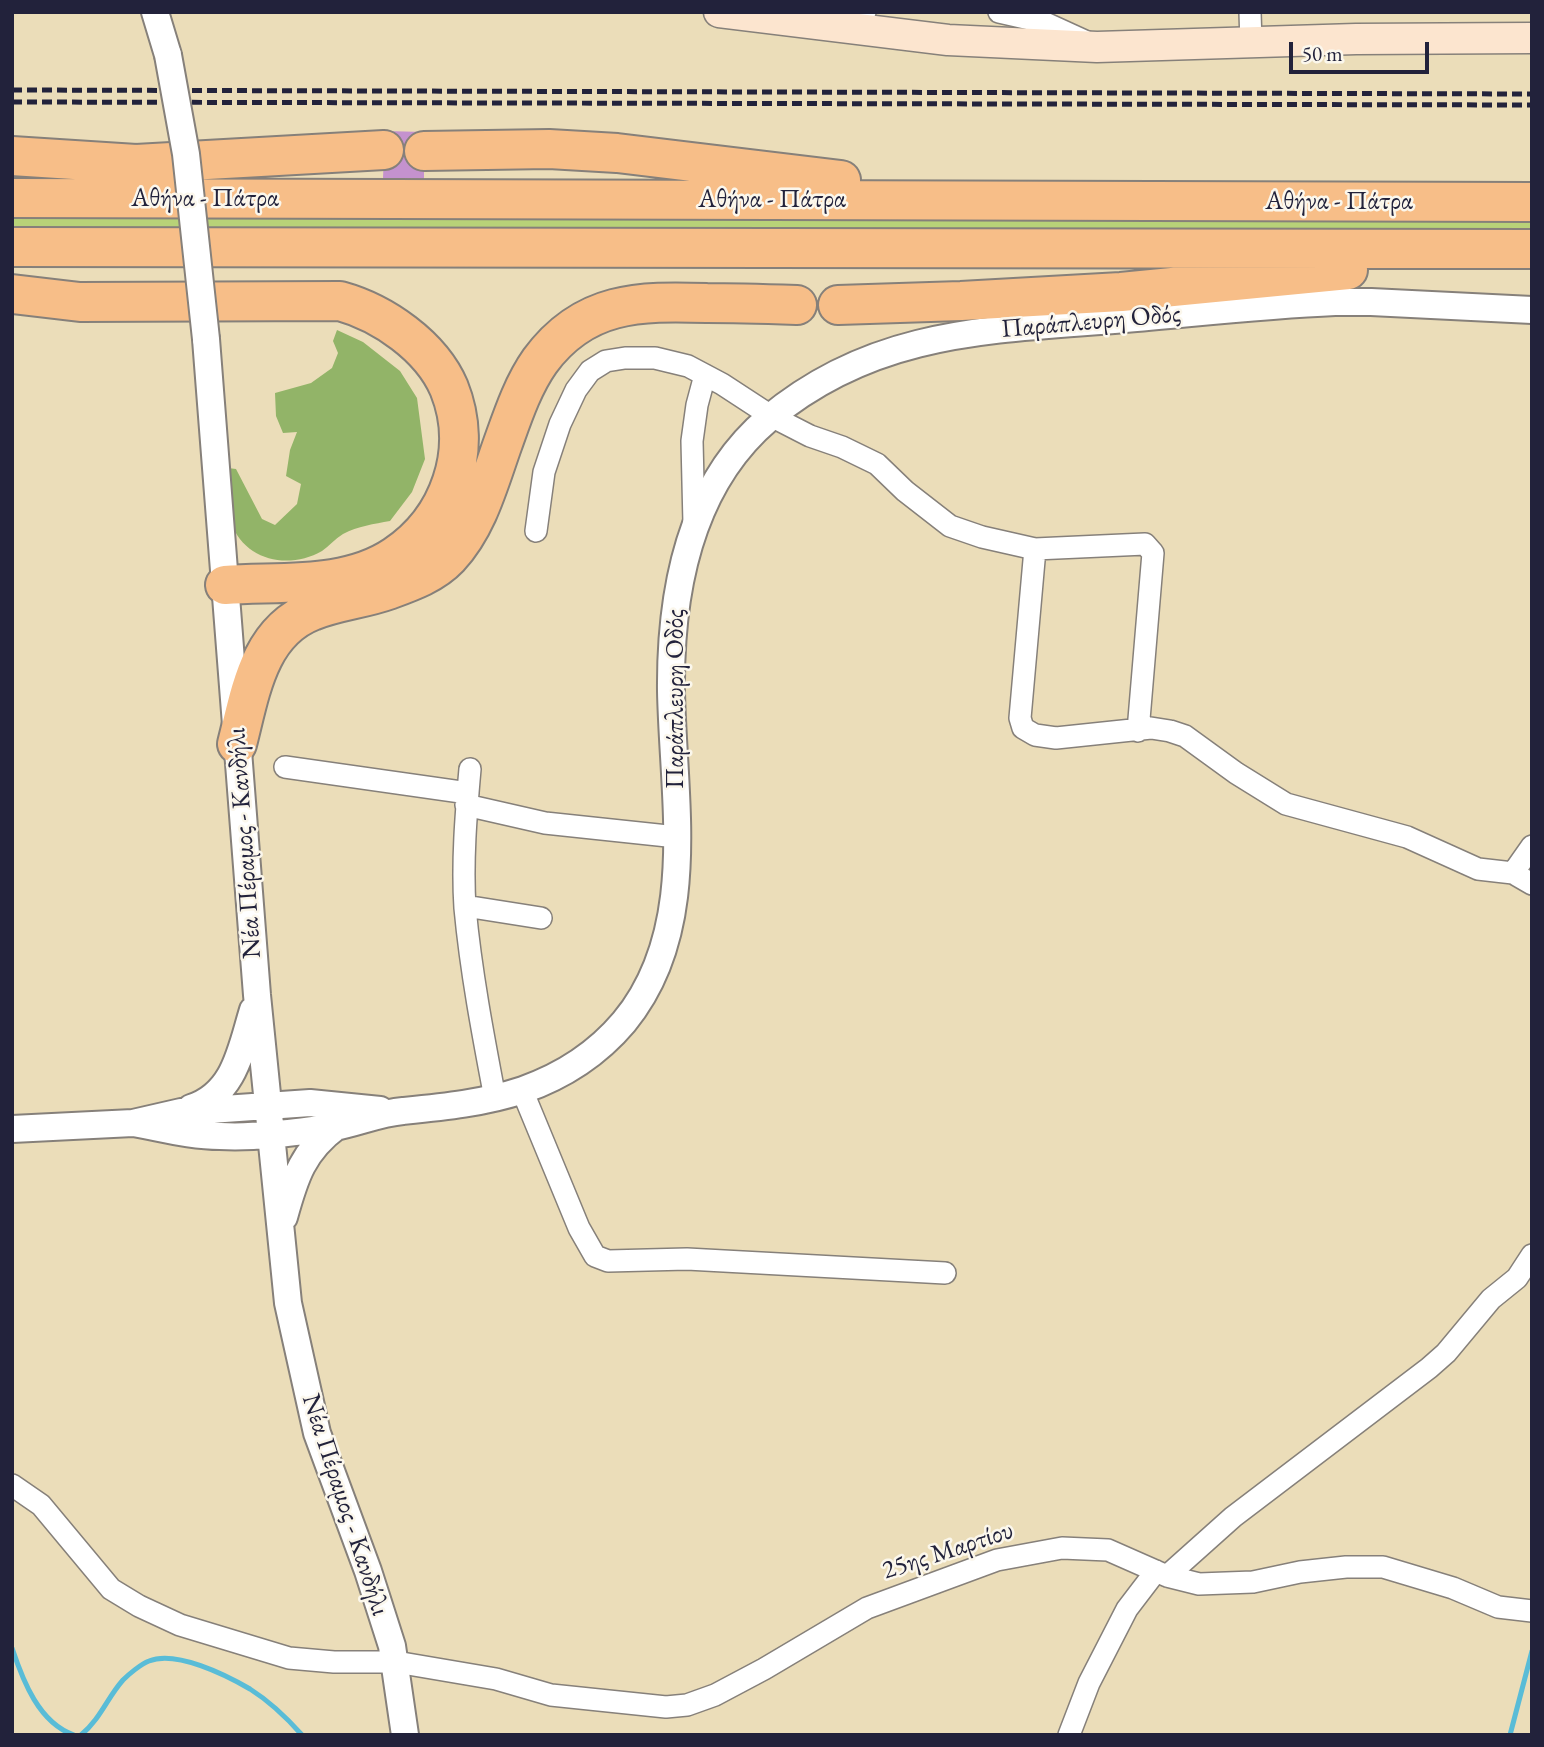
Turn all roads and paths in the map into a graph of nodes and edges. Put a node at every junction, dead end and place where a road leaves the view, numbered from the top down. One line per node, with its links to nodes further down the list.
1 (155, 12): 27 (street, Νέα Πέραμος - Κανδήλι, bridge)
2 (719, 12): 6 (main road)
3 (865, 12): 6 (street)
4 (999, 12): 9 (street)
5 (1250, 12): 8 (street)
6 (800, 23): 9 (main road)
7 (1532, 38): 8 (main road)
8 (1251, 43): 9 (main road)
9 (1097, 47)
10 (384, 150): 12 (highway)
11 (424, 151): 14 (highway)
12 (12, 156)
13 (12, 198): 14 (highway, Αθήνα - Πάτρα)
14 (932, 201): 15 (highway, Αθήνα - Πάτρα)
15 (1532, 202)
16 (12, 247): 17 (highway, Αθήνα - Πάτρα)
17 (1532, 251): 19 (highway)
18 (12, 294): 27 (highway)
19 (838, 304)
20 (797, 305): 28 (highway)
21 (1532, 310): 23 (street, Παράπλευρη Οδός)
22 (705, 375): 23 (street); 24 (street); 25 (street)
23 (771, 416): 24 (street, Παράπλευρη Οδός); 26 (street)
24 (694, 527): 34 (street, Παράπλευρη Οδός)
25 (536, 531)
26 (1035, 549): 29 (street); 29 (street)
27 (226, 598): 28 (highway); 30 (street, Νέα Πέραμος - Κανδήλι)
28 (328, 606): 30 (highway)
29 (1138, 731): 36 (street)
30 (237, 744): 40 (street, Νέα Πέραμος - Κανδήλι)
31 (285, 767): 33 (street)
32 (470, 769): 33 (street)
33 (467, 799): 34 (street); 38 (street)
34 (677, 838): 41 (street, Παράπλευρη Οδός)
35 (1532, 846): 36 (street)
36 (1513, 873): 37 (street)
37 (1532, 884)
38 (465, 906): 39 (street); 42 (street)
39 (541, 918)
40 (257, 995): 43 (street, Νέα Πέραμος - Κανδήλι); 45 (street)
41 (522, 1090): 42 (street, Παράπλευρη Οδός); 52 (street)
42 (495, 1098): 44 (street, Παράπλευρη Οδός)
43 (268, 1107): 44 (street, Παράπλευρη Οδός); 45 (street, Παράπλευρη Οδός); 49 (street, Νέα Πέραμος - Κανδήλι)
44 (395, 1111): 47 (street, Παράπλευρη Οδός)
45 (181, 1112): 46 (street, Παράπλευρη Οδός)
46 (134, 1123): 48 (street, Παράπλευρη Οδός); 49 (street, Παράπλευρη Οδός)
47 (337, 1126): 49 (street, Παράπλευρη Οδός); 50 (street)
48 (12, 1129)
49 (270, 1134): 50 (street, Νέα Πέραμος - Κανδήλι)
50 (280, 1232): 56 (street, Νέα Πέραμος - Κανδήλι)
51 (1532, 1255): 54 (street)
52 (945, 1273)
53 (12, 1485): 56 (street, 25ης Μαρτίου)
54 (1162, 1574): 55 (street, 25ης Μαρτίου); 56 (street, 25ης Μαρτίου); 58 (street)
55 (1532, 1611)
56 (396, 1662): 57 (street, Νέα Πέραμος - Κανδήλι)
57 (405, 1735)
58 (1069, 1735)

